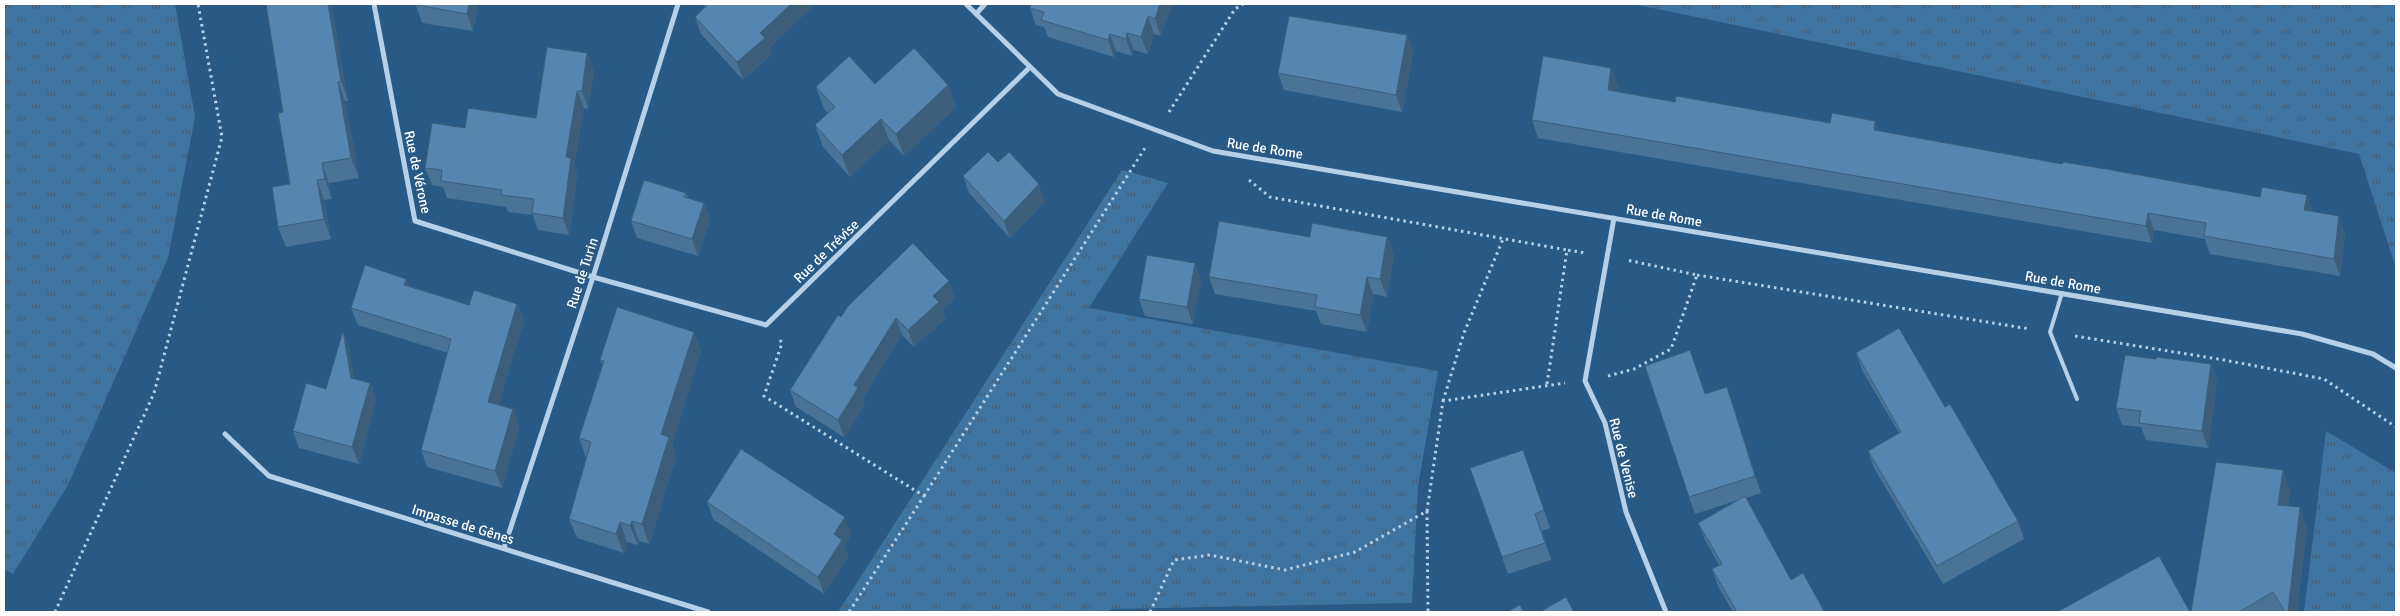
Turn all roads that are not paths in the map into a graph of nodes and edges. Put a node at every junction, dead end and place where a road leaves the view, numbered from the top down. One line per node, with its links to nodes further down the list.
1 (374, 4): 8 (street, Rue de Vérone)
2 (678, 4): 8 (street, Rue de Turin)
3 (966, 4): 5 (street, Rue de Rome)
4 (985, 4): 5 (street)
5 (976, 14): 6 (street, Rue de Rome)
6 (1030, 67): 7 (street, Rue de Rome); 8 (street, Rue de Trévise)
7 (1614, 218): 9 (street, Rue de Rome); 15 (street, Rue de Venise)
8 (592, 277): 13 (street, Rue de Turin)
9 (2062, 293): 10 (street, Rue de Rome); 11 (lane)
10 (2396, 368)
11 (2077, 399)
12 (225, 434): 13 (street, Impasse de Gênes)
13 (504, 548): 14 (street, Impasse de Gênes)
14 (708, 612)
15 (1666, 612)

